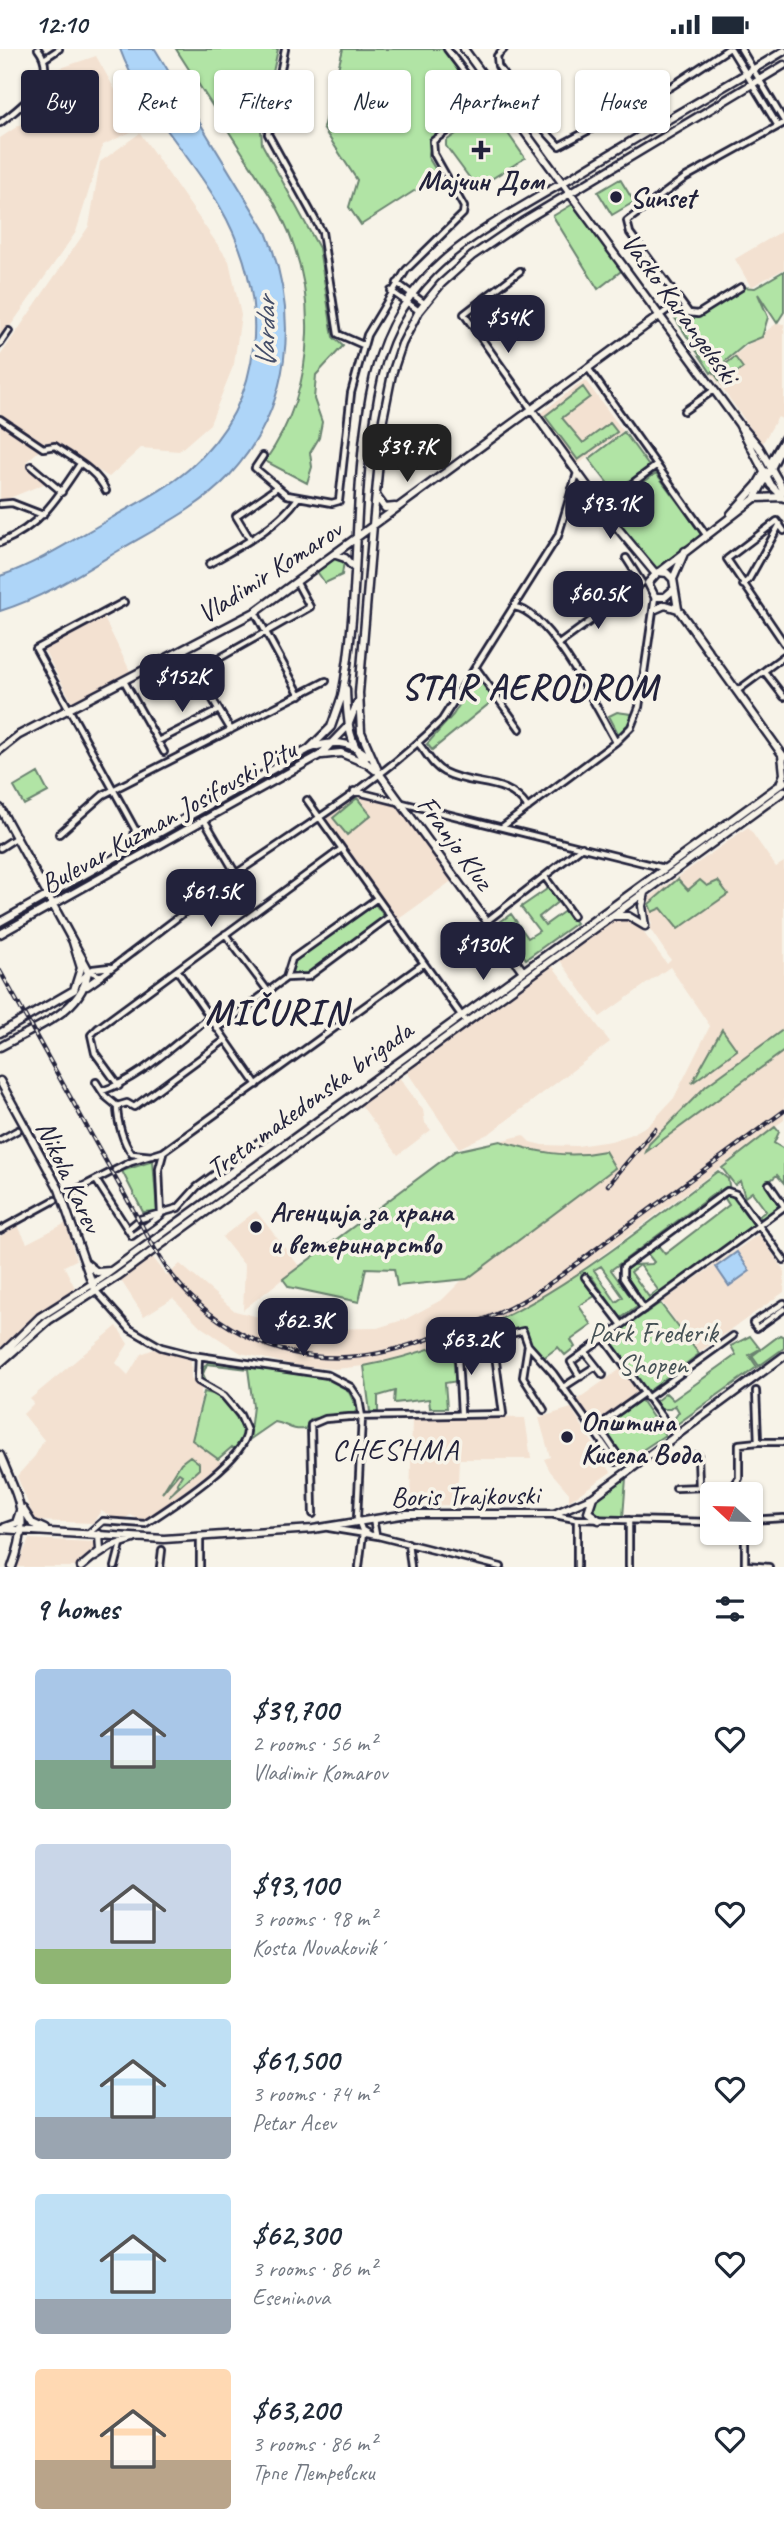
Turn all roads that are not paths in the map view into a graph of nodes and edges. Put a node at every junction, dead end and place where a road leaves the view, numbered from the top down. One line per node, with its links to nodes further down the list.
1 (38, 49): 10 (street)
2 (60, 49): 10 (street)
3 (285, 49): 37 (street)
4 (447, 49): 12 (street)
5 (464, 49): 13 (street, Vasko Karangeleski)
6 (504, 49): 14 (street)
7 (729, 49): 15 (street); 22 (street)
8 (741, 49): 15 (street)
9 (784, 51): 15 (street)
10 (44, 59): 18 (street)
11 (784, 65): 16 (street)
12 (463, 70)
13 (480, 70)
14 (501, 70)
15 (750, 71): 16 (street); 23 (street)
16 (756, 82): 17 (street); 19 (street); 24 (street)
17 (784, 122): 19 (street)
18 (0, 123)
19 (778, 126): 30 (street)
20 (443, 133): 26 (street)
21 (526, 133): 23 (street, Vasko Karangeleski)
22 (546, 133)
23 (563, 182): 24 (street, Vasko Karangeleski); 29 (street)
24 (571, 192): 32 (street); 34 (street, Vasko Karangeleski)
25 (520, 271): 40 (street)
26 (397, 283): 28 (street); 29 (street)
27 (741, 287): 30 (street)
28 (391, 291): 31 (street); 37 (street)
29 (412, 294): 31 (street); 32 (street)
30 (680, 301): 34 (street, Vladimir Komarov)
31 (406, 302): 33 (street); 73 (street)
32 (424, 303): 33 (street)
33 (419, 311): 59 (street)
34 (659, 316): 38 (street, Vladimir Komarov); 39 (street, Vasko Karangeleski)
35 (9, 331): 36 (street)
36 (0, 344)
37 (363, 345): 61 (street)
38 (588, 368): 40 (street, Vladimir Komarov); 50 (street)
39 (714, 390): 41 (street); 43 (street, Vasko Karangeleski)
40 (532, 409): 53 (street); 64 (street, Vladimir Komarov)
41 (684, 411)
42 (0, 419): 49 (street)
43 (739, 424): 46 (street, Vasko Karangeleski); 52 (street, Vasko Karangeleski)
44 (784, 438): 47 (street)
45 (784, 444): 52 (street)
46 (759, 447): 47 (street); 52 (street, Vasko Karangeleski)
47 (776, 449): 52 (street)
48 (264, 456): 54 (street)
49 (80, 464): 57 (street); 58 (street)
50 (657, 465): 65 (street); 71 (street)
51 (31, 466): 58 (street)
52 (767, 472): 60 (street, Vasko Karangeleski); 62 (street); 67 (street)
53 (577, 473): 55 (street); 56 (street)
54 (276, 488): 61 (street); 72 (street)
55 (588, 488): 56 (street); 65 (street)
56 (572, 490): 87 (street)
57 (106, 491)
58 (62, 492): 66 (street)
59 (376, 495): 64 (street); 69 (street)
60 (783, 495): 62 (street)
61 (298, 498): 72 (street)
62 (754, 499): 67 (street)
63 (0, 505): 66 (street)
64 (400, 506): 69 (street, Vladimir Komarov)
65 (602, 506): 80 (street)
66 (43, 515): 74 (street)
67 (728, 519): 71 (street)
68 (778, 523): 70 (street); 83 (street); 83 (street)
69 (373, 525): 73 (street, Vladimir Komarov); 103 (street)
70 (784, 531)
71 (707, 536): 75 (street)
72 (250, 539): 78 (street)
73 (356, 539): 76 (street, Vladimir Komarov); 79 (street)
74 (0, 543)
75 (685, 551): 80 (street); 81 (street)
76 (336, 555): 79 (street); 82 (street, Vladimir Komarov)
77 (626, 558): 92 (street)
78 (209, 563)
79 (354, 568): 99 (street)
80 (656, 574): 81 (street); 85 (street)
81 (673, 579): 84 (street)
82 (297, 583): 90 (street, Vladimir Komarov); 91 (street)
83 (743, 585): 93 (street)
84 (673, 590): 85 (street); 88 (street)
85 (660, 597): 88 (street); 89 (street)
86 (124, 602): 106 (street)
87 (514, 607): 92 (street); 96 (street)
88 (677, 607): 89 (street); 102 (street)
89 (655, 610): 113 (street)
90 (255, 612): 91 (street); 94 (street, Vladimir Komarov)
91 (267, 634): 98 (street); 104 (street)
92 (559, 643): 113 (street)
93 (784, 643)
94 (183, 650): 98 (street); 100 (street, Vladimir Komarov)
95 (784, 656): 97 (street)
96 (476, 668): 109 (street); 114 (street)
97 (764, 671): 102 (street); 105 (street)
98 (195, 672): 107 (street)
99 (346, 673): 108 (street, Franjo Kluz); 116 (street, Bulevar Kuzman Josifovski Pitu)
100 (124, 681): 106 (street, Vladimir Komarov); 111 (street)
101 (326, 681): 104 (street)
102 (737, 691): 120 (street)
103 (359, 693): 108 (street); 121 (street)
104 (300, 695): 110 (street)
105 (784, 697)
106 (69, 708): 117 (street, Vladimir Komarov); 124 (street)
107 (217, 711): 110 (street); 111 (street)
108 (348, 726): 112 (street, Bulevar Kuzman Josifovski Pitu); 115 (street, Franjo Kluz)
109 (520, 729)
110 (231, 730): 124 (street)
111 (158, 741): 118 (street)
112 (335, 742): 115 (street); 116 (street, Bulevar Kuzman Josifovski Pitu); 119 (street, Bulevar Kuzman Josifovski Pitu)
113 (616, 742): 129 (street)
114 (418, 743): 122 (street); 129 (street, Franjo Kluz)
115 (355, 746): 121 (street, Franjo Kluz)
116 (309, 749): 135 (street, Bulevar Kuzman Josifovski Pitu)
117 (0, 750)
118 (164, 752)
119 (320, 755): 121 (street); 131 (street, Bulevar Kuzman Josifovski Pitu)
120 (783, 755): 123 (street)
121 (368, 761): 122 (street, Franjo Kluz)
122 (380, 773): 125 (street); 127 (street, Franjo Kluz)
123 (783, 786): 141 (street, Treta makedonska brigada); 144 (street, Treta makedonska brigada)
124 (113, 790): 133 (street); 134 (street)
125 (354, 792): 127 (street, Franjo Kluz); 130 (street)
126 (307, 800): 130 (street)
127 (401, 803): 132 (street, Franjo Kluz); 151 (street, Franjo Kluz)
128 (0, 808): 136 (street)
129 (528, 808): 132 (street)
130 (317, 818): 140 (street); 142 (street)
131 (205, 821): 142 (street); 147 (street, Bulevar Kuzman Josifovski Pitu)
132 (501, 828): 137 (street, Franjo Kluz)
133 (135, 829): 135 (street); 139 (street)
134 (59, 834)
135 (154, 837): 139 (street, Bulevar Kuzman Josifovski Pitu)
136 (17, 838): 138 (street); 145 (street)
137 (582, 846): 141 (street, Franjo Kluz); 143 (street)
138 (0, 848)
139 (131, 849): 145 (street, Bulevar Kuzman Josifovski Pitu)
140 (340, 850): 146 (street); 154 (street)
141 (662, 867): 158 (street, Treta makedonska brigada)
142 (236, 874): 160 (street)
143 (545, 877): 148 (street); 151 (street)
144 (646, 892): 150 (street, Treta makedonska brigada); 150 (street)
145 (48, 896): 147 (street); 152 (street, Bulevar Kuzman Josifovski Pitu)
146 (376, 899): 149 (street); 161 (street)
147 (53, 905): 153 (street, Bulevar Kuzman Josifovski Pitu); 155 (street)
148 (573, 916)
149 (389, 917): 156 (street); 161 (street)
150 (608, 918): 167 (street, Treta makedonska brigada)
151 (487, 921): 158 (street, Franjo Kluz)
152 (0, 922)
153 (0, 934)
154 (225, 934): 157 (street); 164 (street)
155 (84, 962): 159 (street); 160 (street); 162 (street)
156 (423, 964): 165 (street); 174 (street)
157 (177, 970): 166 (street); 175 (street)
158 (522, 970): 165 (street, Treta makedonska brigada)
159 (88, 972): 160 (street); 162 (street); 163 (street)
160 (99, 972): 163 (street)
161 (286, 978): 164 (street)
162 (79, 981): 169 (street)
163 (85, 987): 171 (street)
164 (268, 991): 168 (street)
165 (460, 1015): 167 (street); 190 (street, Treta makedonska brigada)
166 (209, 1019): 168 (street); 175 (street)
167 (466, 1022): 199 (street, Treta makedonska brigada)
168 (217, 1030): 170 (street)
169 (0, 1033)
170 (225, 1040): 174 (street); 178 (street)
171 (0, 1047)
172 (0, 1081): 176 (street, Nikola Karev)
173 (96, 1082): 177 (street)
174 (257, 1085): 182 (street)
175 (119, 1086): 177 (street)
176 (2, 1090): 195 (street, Nikola Karev)
177 (102, 1091): 178 (street)
178 (117, 1105): 183 (street)
179 (18, 1130): 181 (street)
180 (267, 1136): 188 (street)
181 (0, 1140)
182 (163, 1152): 183 (street); 191 (street)
183 (154, 1156): 184 (street)
184 (96, 1180): 186 (street); 193 (street)
185 (769, 1184): 189 (street)
186 (70, 1193)
187 (54, 1200): 194 (street)
188 (180, 1206): 190 (street); 191 (street)
189 (784, 1207): 192 (street)
190 (188, 1214): 197 (street, Treta makedonska brigada)
191 (161, 1215): 193 (street); 193 (street)
192 (759, 1226): 196 (street); 201 (street); 201 (street)
193 (128, 1229)
194 (0, 1230)
195 (84, 1258): 197 (street); 199 (street, Nikola Karev)
196 (784, 1260)
197 (112, 1271): 199 (street, Treta makedonska brigada)
198 (584, 1277): 203 (street)
199 (94, 1288): 211 (street, Treta makedonska brigada); 212 (street); 214 (street, Treta makedonska brigada)
200 (784, 1303): 202 (street)
201 (644, 1309): 203 (street)
202 (784, 1309)
203 (622, 1325): 205 (street)
204 (733, 1336): 220 (street)
205 (604, 1338): 210 (street); 220 (street)
206 (457, 1340): 209 (street)
207 (493, 1340): 208 (street); 209 (street); 222 (street)
208 (528, 1345): 218 (street); 221 (street)
209 (456, 1347): 222 (street)
210 (585, 1352): 215 (street); 217 (street)
211 (0, 1356)
212 (199, 1356): 223 (street); 249 (street)
213 (784, 1356): 226 (street, Boris Trajkovski)
214 (0, 1363)
215 (596, 1366): 216 (street); 217 (street)
216 (603, 1375)
217 (580, 1377): 218 (street)
218 (562, 1388): 225 (street)
219 (756, 1391): 227 (street)
220 (646, 1395): 224 (street); 226 (street)
221 (544, 1411)
222 (461, 1413): 223 (street)
223 (362, 1417): 235 (street); 244 (street)
224 (598, 1426): 225 (street); 225 (street)
225 (591, 1431)
226 (675, 1436): 233 (street, Boris Trajkovski)
227 (758, 1442): 228 (street); 231 (street)
228 (784, 1442)
229 (0, 1455): 234 (street)
230 (676, 1456): 231 (street)
231 (699, 1487): 232 (street)
232 (676, 1488)
233 (593, 1497): 236 (street, Boris Trajkovski); 241 (street)
234 (20, 1502): 246 (street); 247 (street); 248 (street)
235 (313, 1514)
236 (554, 1514): 238 (street, Boris Trajkovski); 239 (street)
237 (784, 1518): 240 (street)
238 (373, 1519): 244 (street, Boris Trajkovski); 252 (street)
239 (578, 1519): 241 (street); 271 (street)
240 (763, 1519)
241 (599, 1520): 242 (street)
242 (629, 1520): 243 (street); 272 (street)
243 (700, 1522)
244 (358, 1523): 245 (street, Boris Trajkovski); 251 (street)
245 (328, 1528): 251 (street); 253 (street, Boris Trajkovski)
246 (0, 1529): 247 (street)
247 (23, 1530): 248 (street); 263 (street)
248 (57, 1531): 249 (street)
249 (89, 1533): 250 (street, Boris Trajkovski)
250 (99, 1534): 254 (street, Boris Trajkovski); 260 (street)
251 (366, 1534): 252 (street); 268 (street)
252 (377, 1536): 256 (street)
253 (200, 1537): 254 (street, Boris Trajkovski); 267 (street)
254 (139, 1538): 255 (street)
255 (124, 1542): 259 (street); 261 (street)
256 (408, 1543): 269 (street); 270 (street)
257 (745, 1545): 262 (street)
258 (162, 1550): 266 (street)
259 (103, 1551): 260 (street); 261 (street)
260 (95, 1557): 264 (street)
261 (117, 1559): 265 (street)
262 (745, 1566): 273 (street)
263 (12, 1567)
264 (81, 1567)
265 (115, 1567)
266 (160, 1567)
267 (200, 1567)
268 (359, 1567)
269 (411, 1567)
270 (501, 1567)
271 (577, 1567)
272 (629, 1567)
273 (769, 1567)

